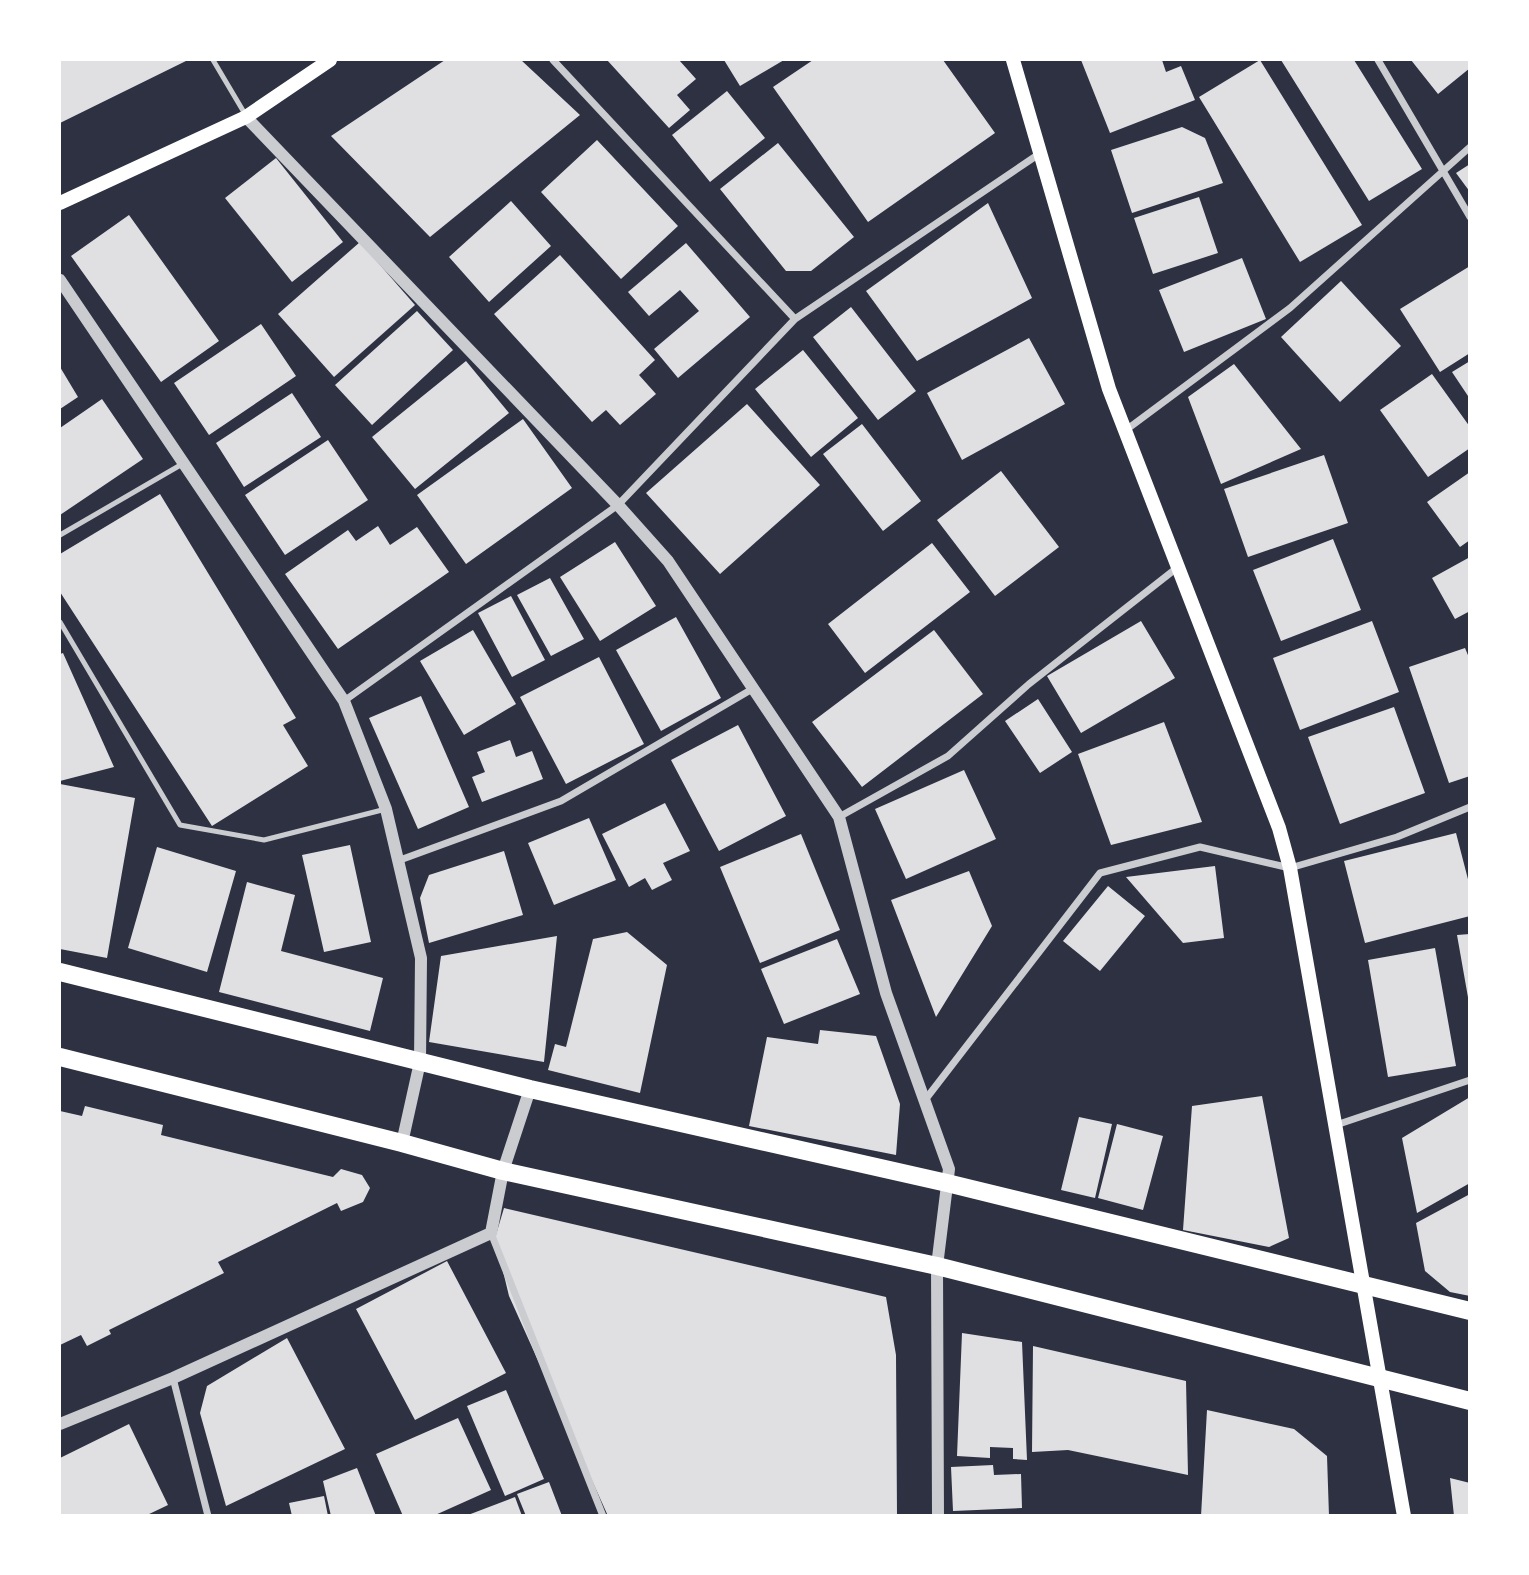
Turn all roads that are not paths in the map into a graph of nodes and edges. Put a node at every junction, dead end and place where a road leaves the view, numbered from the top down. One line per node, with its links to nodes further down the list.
1 (213, 60): 6 (lane)
2 (330, 60): 6 (main road)
3 (553, 60): 13 (street)
4 (1013, 60): 8 (main road)
5 (1378, 60): 9 (street)
6 (247, 117): 10 (main road); 16 (street)
7 (1469, 147): 9 (street)
8 (1042, 152): 13 (street); 14 (main road)
9 (1443, 173): 11 (street); 14 (street)
10 (60, 203)
11 (1469, 217)
12 (60, 280): 15 (street)
13 (795, 319): 16 (street)
14 (1125, 430): 18 (main road)
15 (186, 463): 17 (lane); 21 (street)
16 (618, 505): 20 (street); 21 (street)
17 (60, 535)
18 (1178, 567): 24 (street); 26 (main road)
19 (60, 622): 23 (lane)
20 (754, 688): 24 (street); 25 (street)
21 (344, 701): 23 (street)
22 (1469, 807): 26 (street)
23 (386, 809): 25 (street)
24 (839, 817): 32 (street)
25 (400, 860): 29 (street)
26 (1290, 868): 32 (street); 33 (main road)
27 (60, 972): 29 (main road)
28 (60, 1057): 34 (main road)
29 (420, 1062): 31 (main road); 34 (street)
30 (1469, 1080): 33 (street)
31 (530, 1089): 35 (street); 36 (main road)
32 (925, 1101): 36 (street)
33 (1335, 1126): 39 (main road)
34 (402, 1143): 35 (main road)
35 (503, 1171): 37 (street); 38 (main road)
36 (947, 1183): 38 (street); 39 (main road)
37 (491, 1233): 41 (street); 46 (street)
38 (937, 1266): 42 (main road); 47 (street)
39 (1362, 1283): 40 (main road); 42 (main road)
40 (1469, 1311)
41 (173, 1378): 44 (street); 45 (street)
42 (1380, 1380): 43 (main road); 48 (main road)
43 (1469, 1401)
44 (60, 1424)
45 (208, 1516)
46 (603, 1516)
47 (938, 1516)
48 (1404, 1516)

